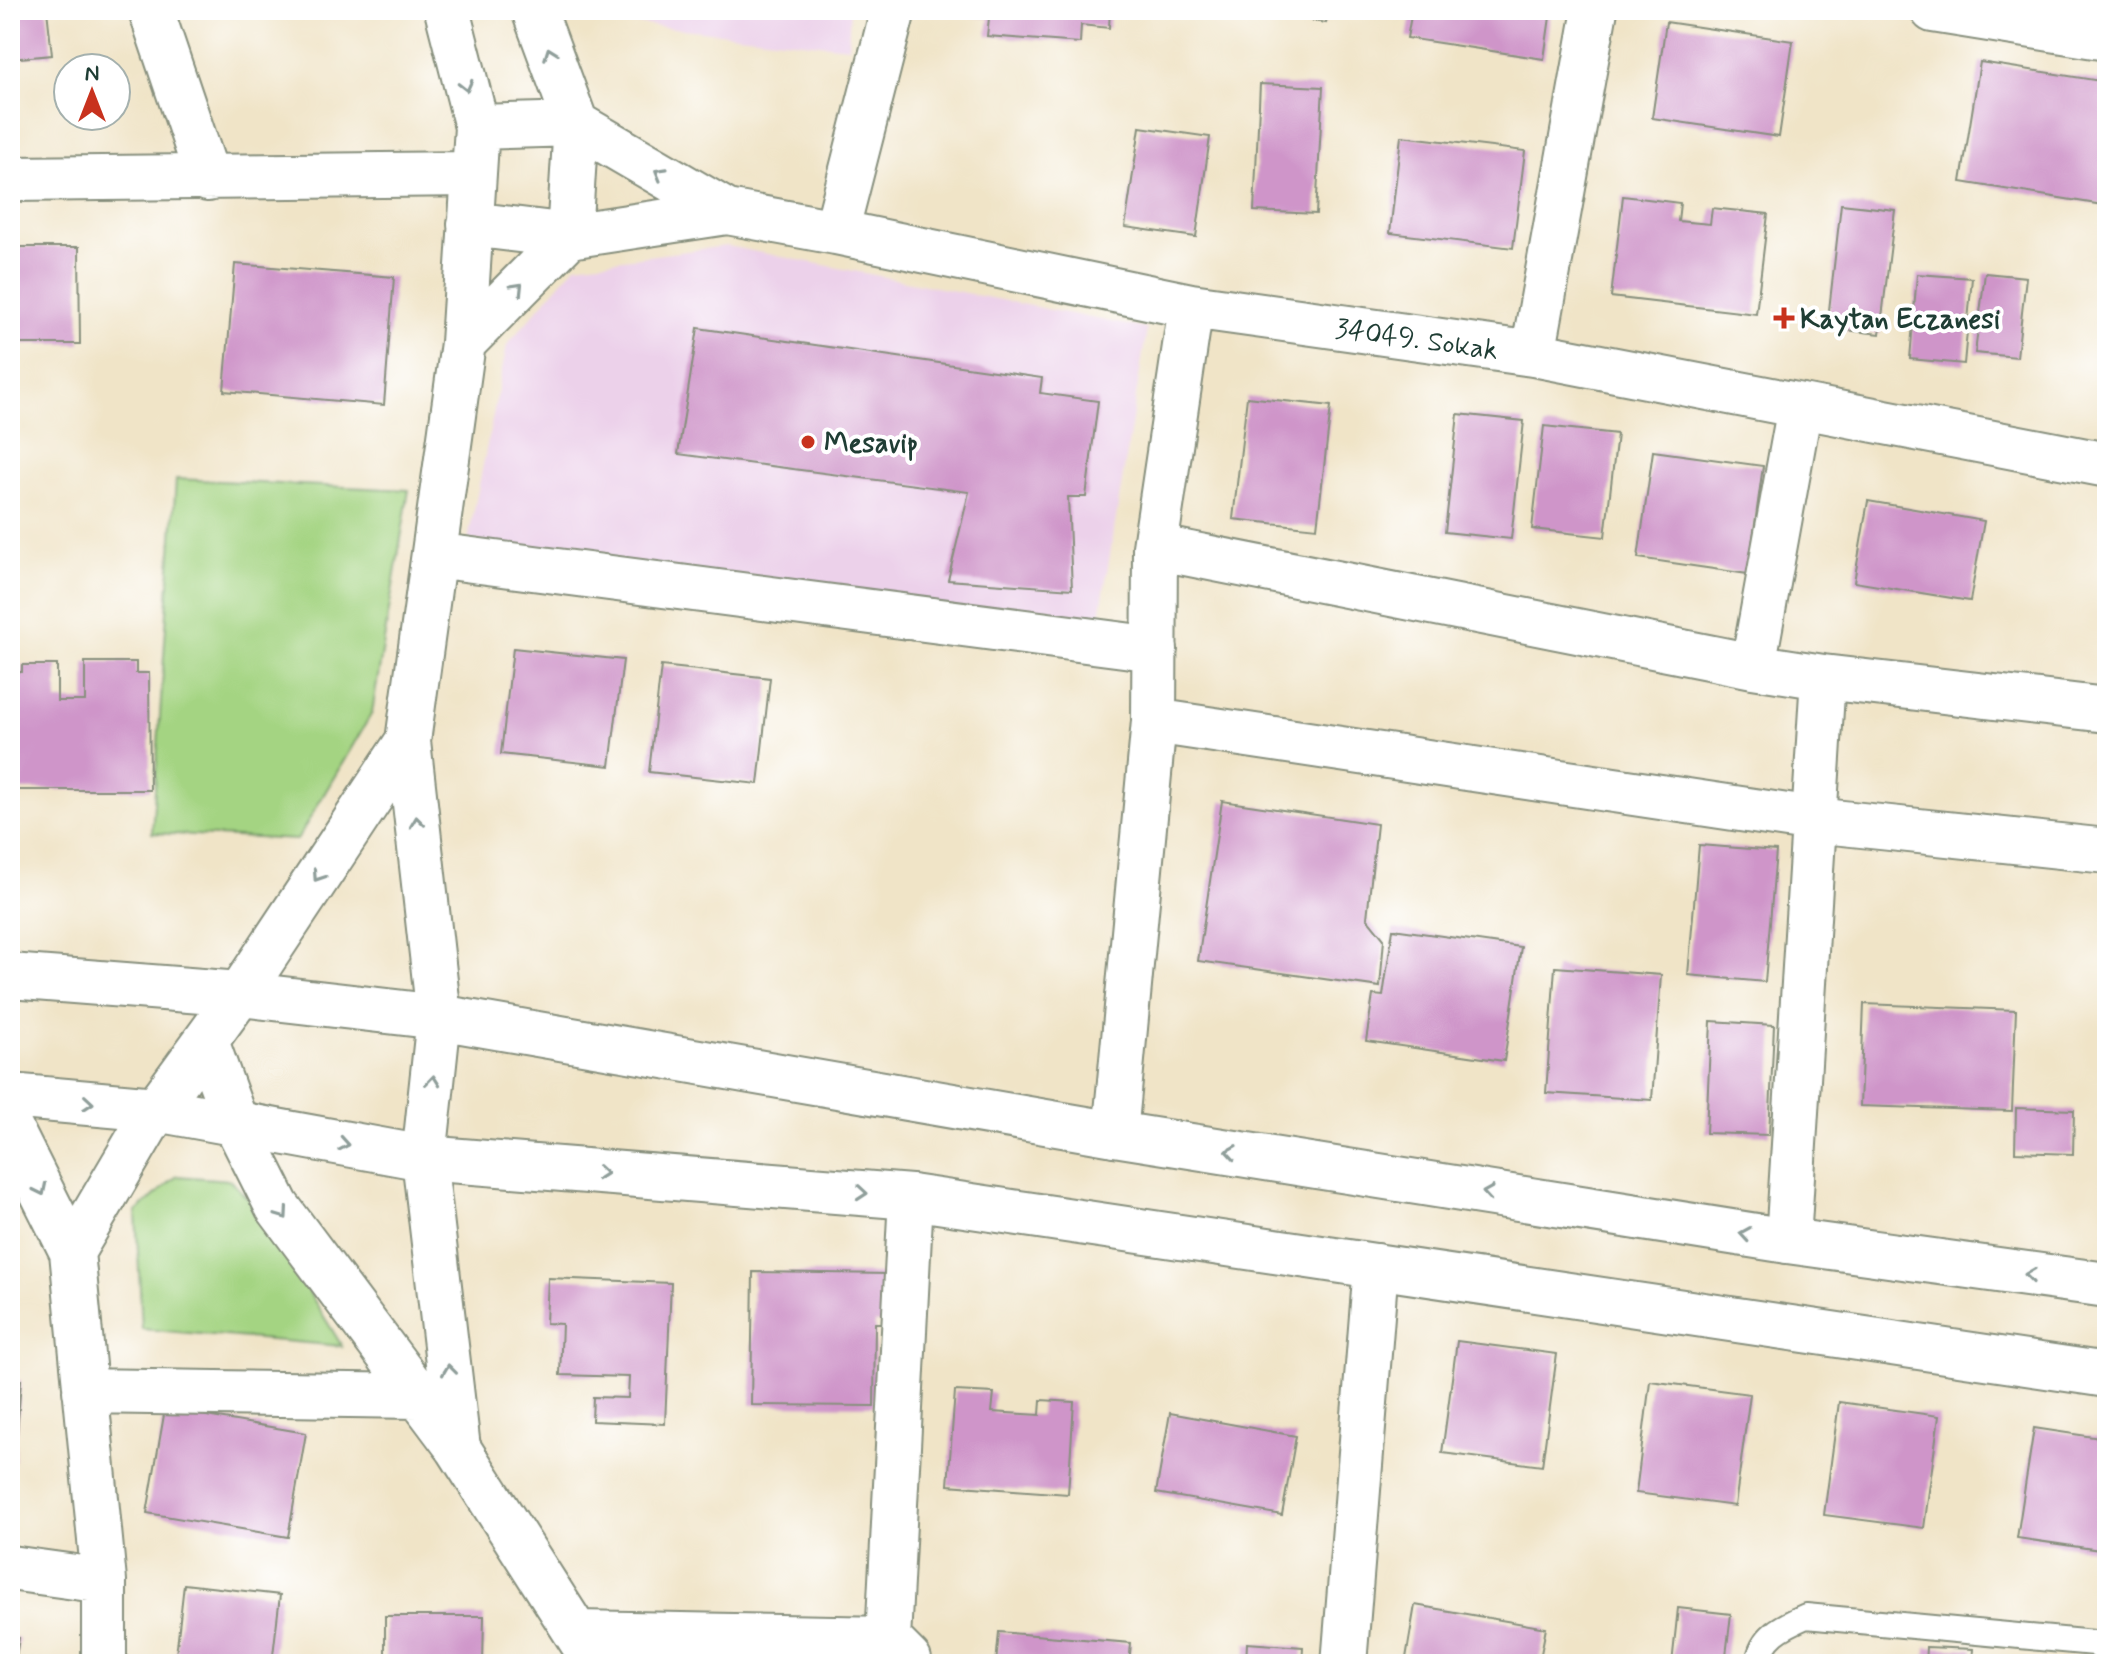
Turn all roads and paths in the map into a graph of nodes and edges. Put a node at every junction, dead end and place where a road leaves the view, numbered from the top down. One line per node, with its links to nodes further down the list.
1 (151, 10): 12 (street)
2 (447, 10): 9 (street, one-way to 9)
3 (534, 10): 8 (street, one-way to 3)
4 (893, 10): 15 (street)
5 (1595, 10): 19 (street)
6 (1933, 10): 7 (street)
7 (2107, 38)
8 (576, 124): 9 (street); 13 (street, one-way to 8); 16 (street)
9 (477, 127): 10 (street)
10 (473, 174): 12 (street); 14 (street)
11 (10, 179): 12 (street)
12 (208, 179)
13 (727, 212): 15 (street, 34049. Sokak); 16 (street)
14 (470, 224): 16 (street); 18 (street)
15 (836, 232): 17 (street, 34049. Sokak)
16 (569, 236): 18 (street, one-way to 16)
17 (1191, 306): 19 (street, 34049. Sokak); 22 (street)
18 (463, 343): 23 (street)
19 (1533, 354): 20 (street, 34049. Sokak)
20 (1800, 406): 21 (street, 34049. Sokak); 25 (street)
21 (2107, 465)
22 (1155, 547): 24 (street); 25 (street)
23 (434, 555): 24 (street); 29 (street)
24 (1155, 649): 28 (street)
25 (1753, 666): 26 (street)
26 (1823, 677): 27 (street); 30 (street)
27 (2107, 710)
28 (1154, 721): 30 (street); 40 (street)
29 (408, 741): 33 (street, one-way to 33); 34 (street, one-way to 29)
30 (1814, 820): 31 (street); 43 (street)
31 (2107, 851)
32 (10, 976): 33 (street)
33 (240, 994): 34 (street); 35 (street)
34 (439, 1017): 40 (street); 41 (street, one-way to 34)
35 (206, 1041): 37 (street); 38 (street)
36 (10, 1096): 37 (street, one-way to 37)
37 (156, 1109): 38 (street); 44 (street)
38 (236, 1124): 41 (street, one-way to 41); 49 (street, one-way to 49)
39 (10, 1128): 44 (street, one-way to 44)
40 (1115, 1134): 43 (street, one-way to 40)
41 (424, 1158): 42 (street, one-way to 42); 50 (street, one-way to 41)
42 (911, 1197): 45 (street); 55 (street)
43 (1788, 1241): 46 (street, one-way to 43)
44 (72, 1252): 48 (street)
45 (1376, 1266): 47 (street); 57 (street)
46 (2107, 1285)
47 (2107, 1375)
48 (85, 1391): 49 (street); 52 (street)
49 (419, 1396): 50 (street)
50 (458, 1448): 53 (street)
51 (10, 1568): 52 (street)
52 (104, 1581): 56 (street)
53 (586, 1648): 55 (street)
54 (2107, 1652): 58 (lane)
55 (897, 1656)
56 (104, 1664)
57 (1344, 1664)
58 (1758, 1664)

